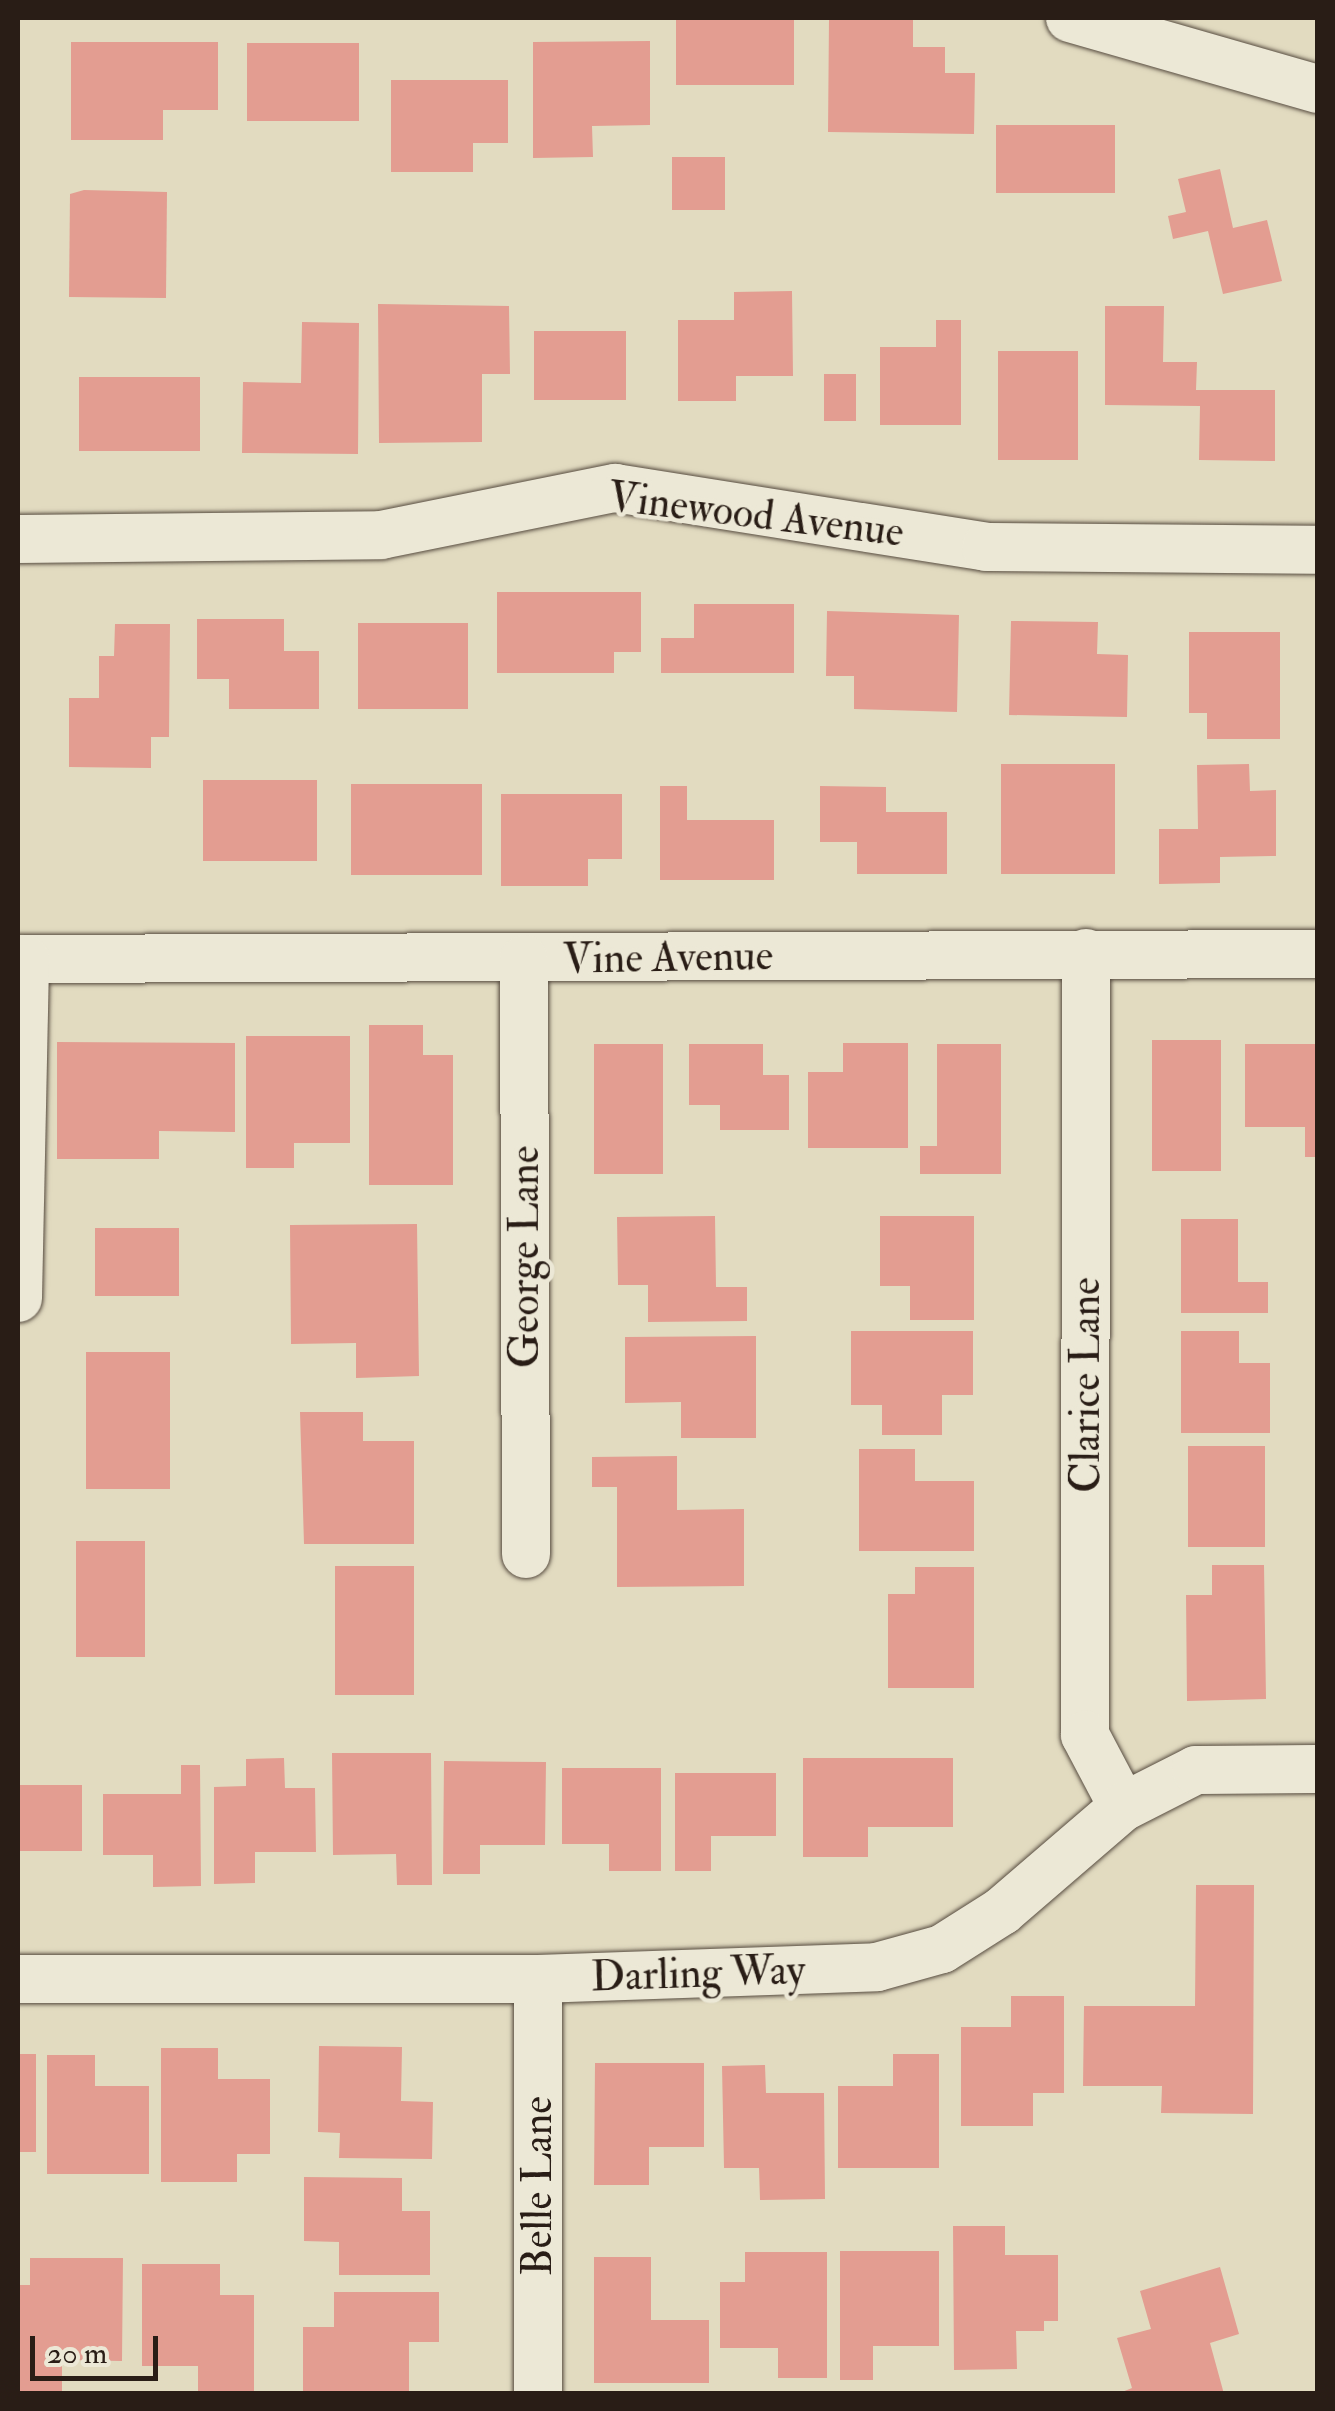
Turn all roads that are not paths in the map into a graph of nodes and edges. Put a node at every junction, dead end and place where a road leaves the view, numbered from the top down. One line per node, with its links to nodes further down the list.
1 (1070, 18): 2 (street)
2 (1318, 90)
3 (18, 539): 4 (street, Vinewood Avenue)
4 (1318, 550)
5 (1086, 953): 6 (street, Vine Avenue); 8 (street, Vine Avenue); 12 (street, Clarice Lane)
6 (1318, 954)
7 (21, 959): 8 (street, Vine Avenue); 9 (street)
8 (524, 959): 10 (street, George Lane)
9 (18, 1298)
10 (526, 1554)
11 (1318, 1769): 12 (street, Darling Way)
12 (1123, 1807): 14 (street, Darling Way)
13 (18, 1979): 14 (street, Darling Way)
14 (538, 1979): 15 (street, Belle Lane)
15 (538, 2394)

